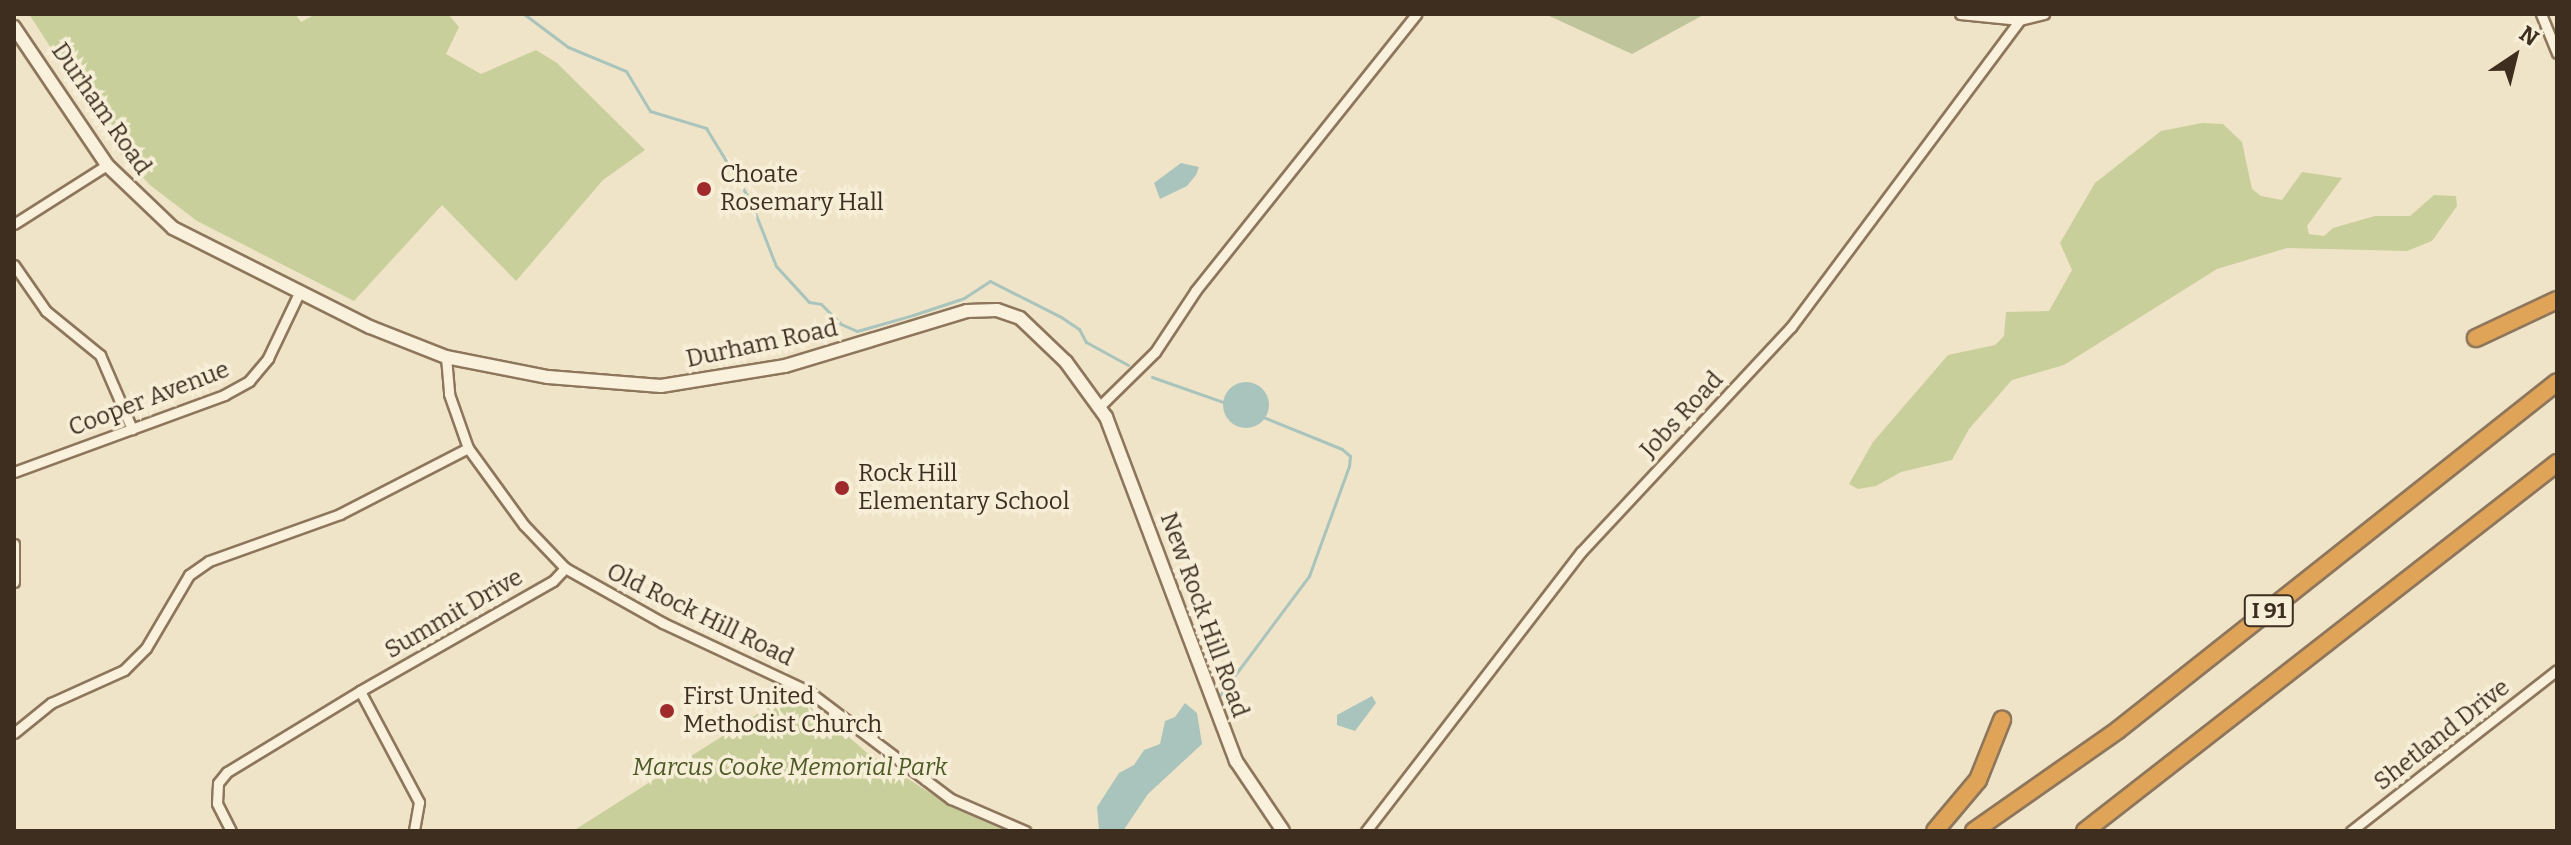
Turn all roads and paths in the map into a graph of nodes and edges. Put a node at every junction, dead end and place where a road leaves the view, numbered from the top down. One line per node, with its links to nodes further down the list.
1 (1416, 14): 16 (street)
2 (1960, 14): 5 (street)
3 (2044, 14): 5 (street)
4 (2541, 14): 7 (street)
5 (2020, 20): 32 (street, Jobs Road)
6 (14, 27): 8 (main road, Durham Road)
7 (2557, 53)
8 (107, 165): 9 (street); 11 (main road, Durham Road)
9 (14, 224)
10 (14, 265): 17 (street)
11 (299, 293): 14 (main road, Durham Road); 17 (street, Cooper Avenue)
12 (2557, 300): 13 (highway)
13 (2476, 338)
14 (446, 357): 16 (main road, Durham Road); 18 (street, Old Rock Hill Road)
15 (2557, 382): 34 (highway, I 91)
16 (1100, 406): 31 (main road, New Rock Hill Road)
17 (132, 429): 20 (street, Cooper Avenue)
18 (468, 448): 22 (street, Old Rock Hill Road); 27 (street)
19 (2557, 463): 35 (highway, I 91)
20 (14, 472)
21 (14, 544): 23 (street)
22 (565, 568): 25 (street, Summit Drive); 30 (street, Old Rock Hill Road)
23 (14, 582)
24 (2557, 670): 36 (street, Shetland Drive)
25 (360, 691): 28 (street, Summit Drive); 29 (street)
26 (2002, 720): 33 (highway)
27 (14, 733)
28 (231, 831)
29 (414, 831)
30 (1025, 831)
31 (1283, 831)
32 (1366, 831)
33 (1935, 831)
34 (1974, 831)
35 (2085, 831)
36 (2351, 831)

